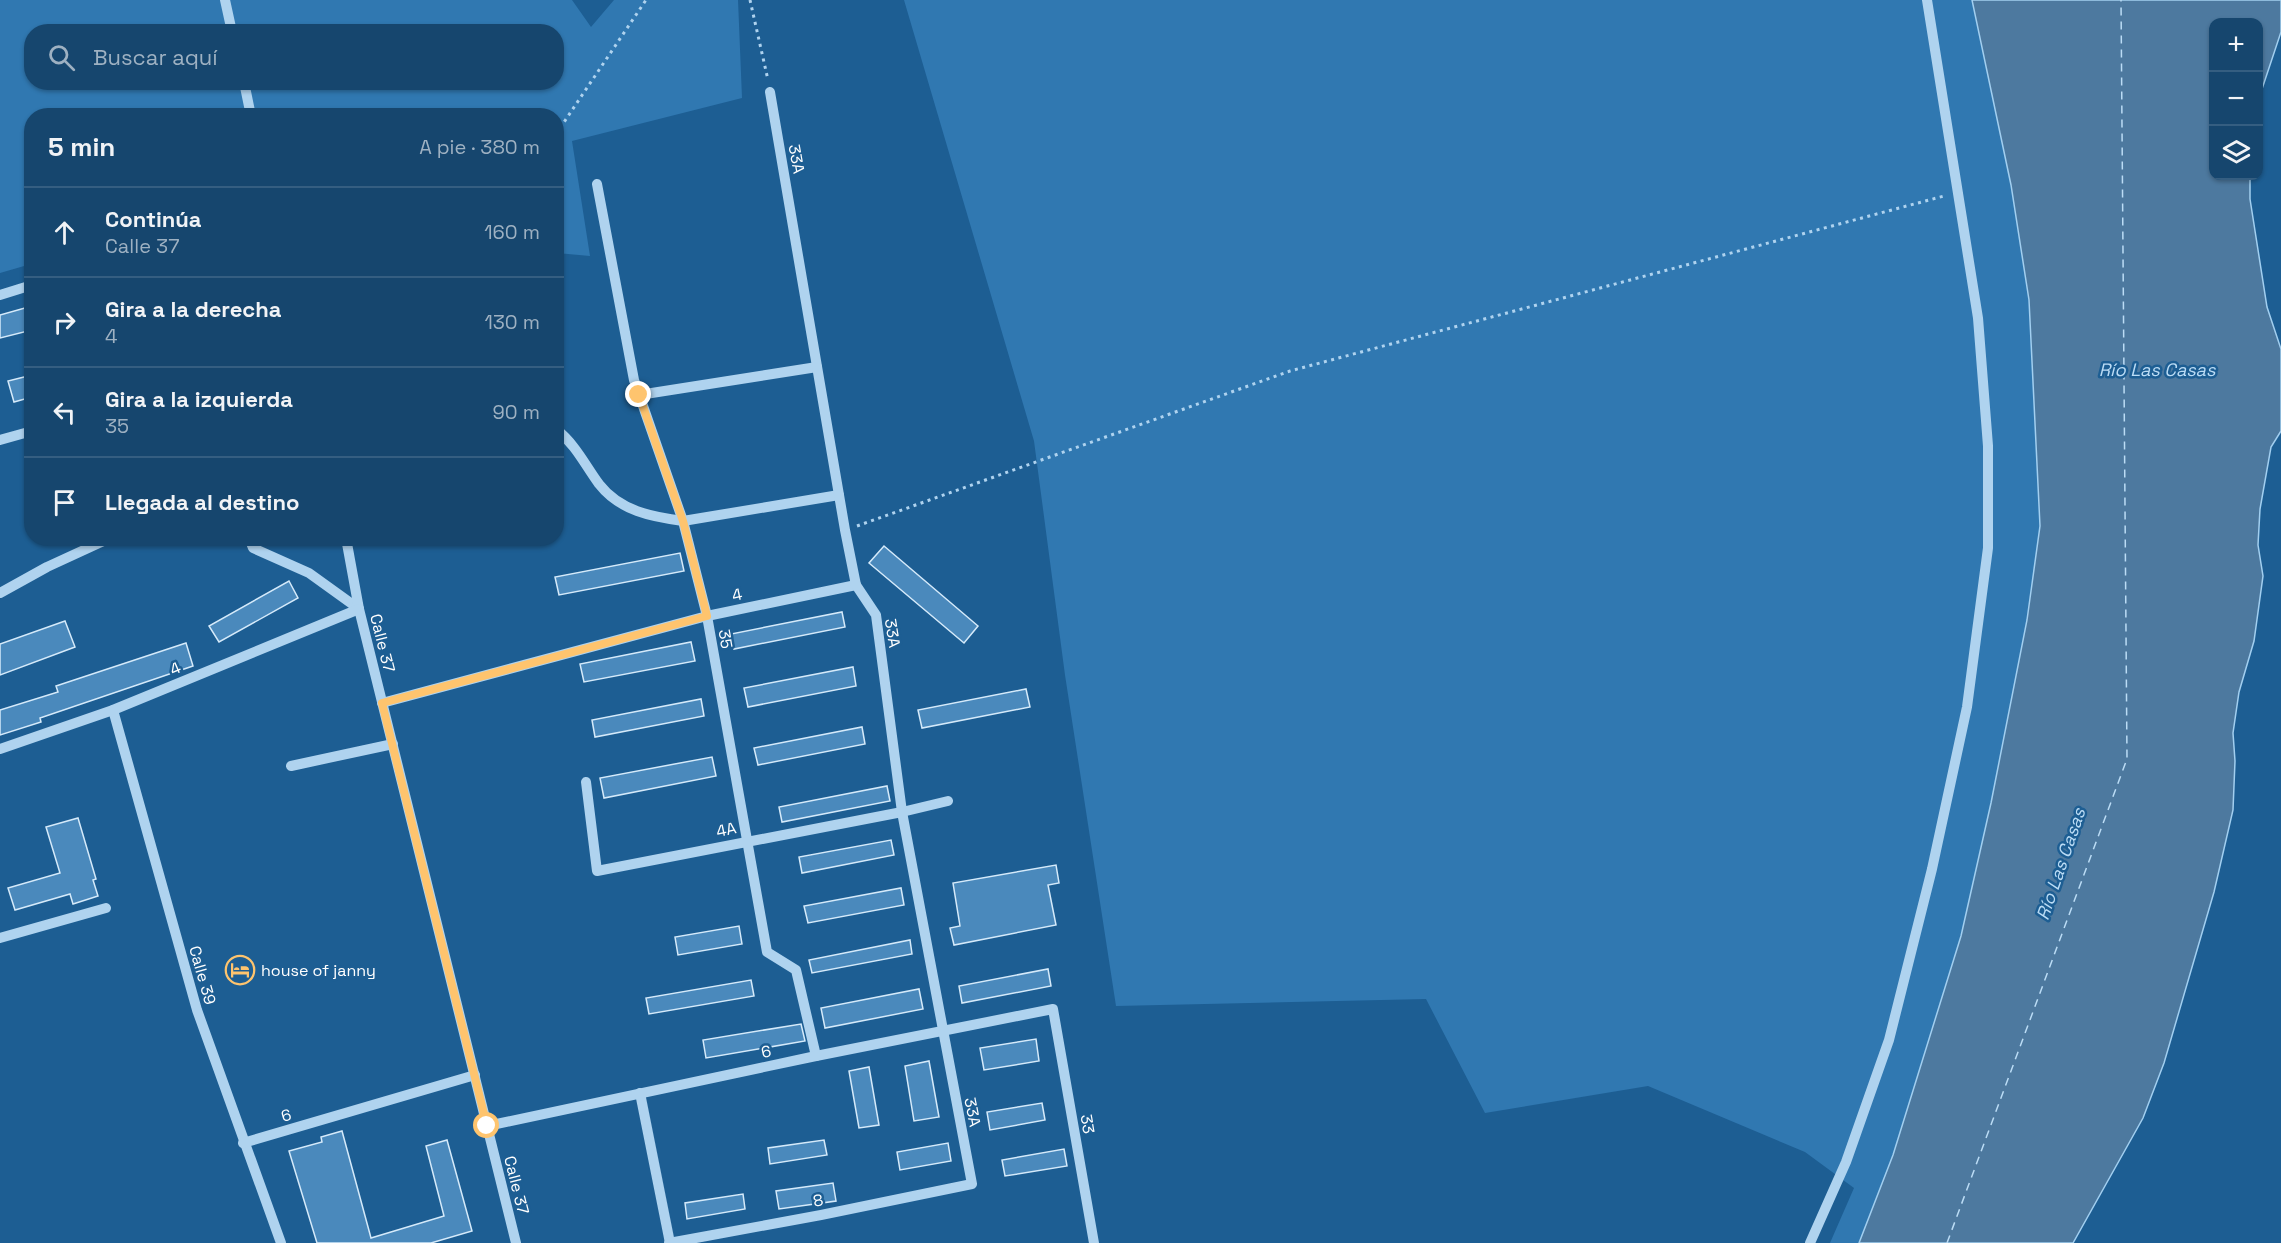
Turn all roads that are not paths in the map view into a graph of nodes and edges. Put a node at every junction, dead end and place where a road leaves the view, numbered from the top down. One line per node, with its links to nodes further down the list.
1 (225, 0): 3 (street)
2 (1927, 0): 47 (street)
3 (230, 24)
4 (246, 90): 6 (street)
5 (770, 92): 10 (street, 33A)
6 (249, 108)
7 (597, 184): 11 (street, 35)
8 (24, 288): 9 (street)
9 (0, 295)
10 (817, 367): 11 (street); 15 (street, 33A)
11 (639, 395): 16 (street, 35)
12 (24, 433): 14 (street)
13 (564, 436): 16 (street)
14 (0, 440)
15 (839, 495): 16 (street); 20 (street, 33A)
16 (683, 521): 23 (street, 35)
17 (93, 546): 21 (street)
18 (252, 546): 22 (street)
19 (347, 546): 22 (street, Calle 37)
20 (856, 585): 23 (street, 4); 31 (street, 33A)
21 (0, 593)
22 (359, 609): 24 (street, Calle 37); 25 (street, 4)
23 (707, 616): 24 (street, 4); 32 (street, 35)
24 (382, 703): 26 (street, Calle 37)
25 (113, 710): 27 (street, 4); 41 (street, Calle 39)
26 (393, 744): 28 (street); 38 (street, Calle 37)
27 (0, 749)
28 (291, 766)
29 (585, 782): 32 (street, 4A)
30 (948, 801): 31 (street, 4A)
31 (902, 812): 32 (street, 4A); 36 (street, 33A)
32 (748, 840): 37 (street, 35)
33 (106, 908): 34 (street)
34 (0, 938)
35 (1053, 1010): 36 (street, 6); 46 (street, 33)
36 (942, 1030): 37 (street, 6); 42 (street, 33A)
37 (816, 1056): 39 (street, 6)
38 (475, 1075): 40 (street, Calle 37); 41 (street, 6)
39 (640, 1094): 40 (street, 6); 45 (street)
40 (487, 1126): 44 (street, Calle 37)
41 (243, 1143): 43 (street, Calle 39)
42 (972, 1184): 45 (street, 8)
43 (281, 1243)
44 (516, 1243)
45 (670, 1243)
46 (1094, 1243)
47 (1810, 1243)

